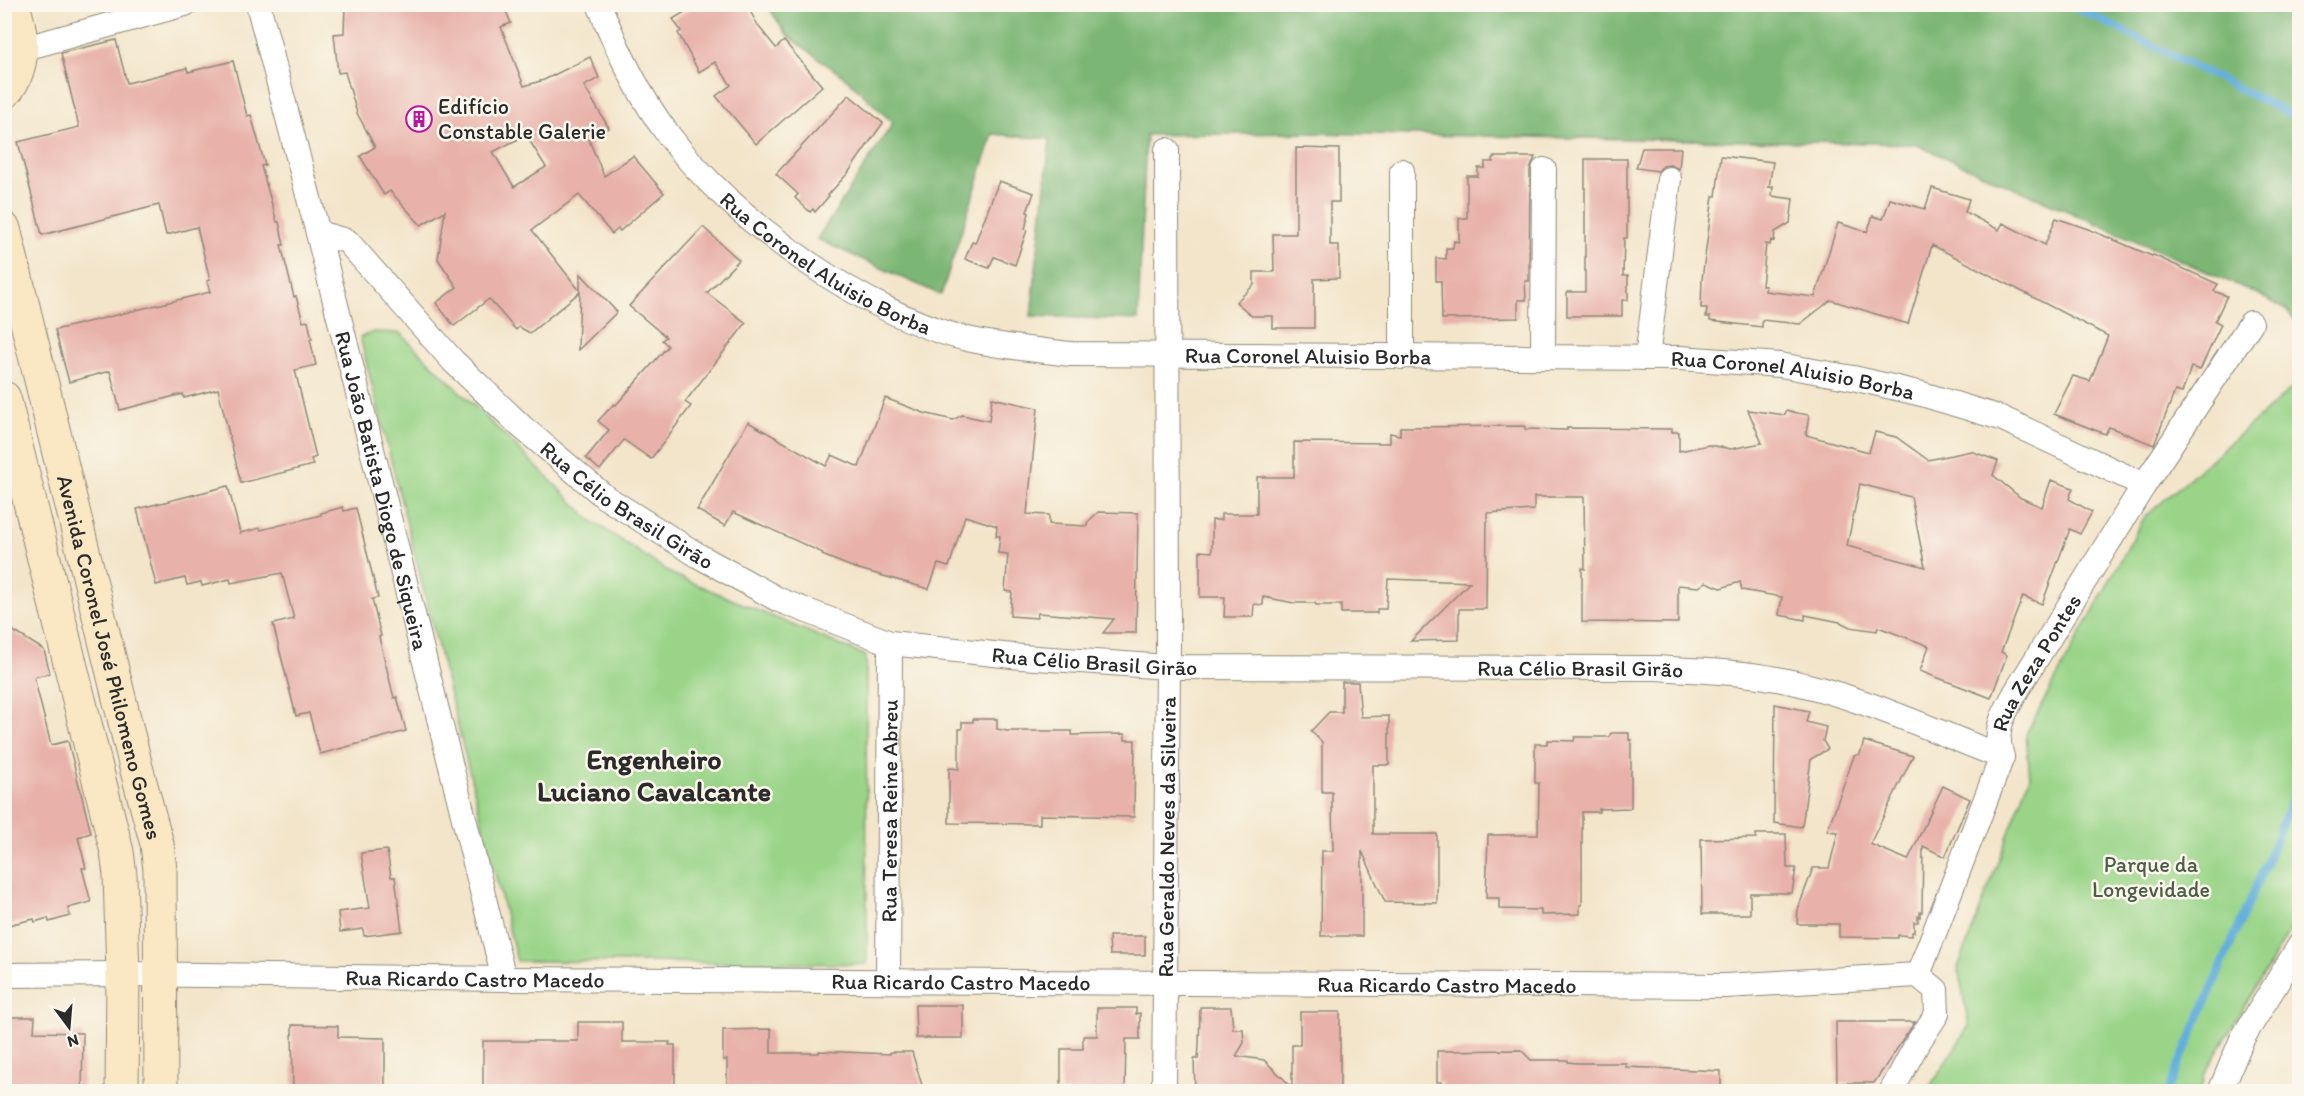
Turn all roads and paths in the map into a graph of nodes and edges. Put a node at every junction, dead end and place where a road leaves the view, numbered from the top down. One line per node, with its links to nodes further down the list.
1 (12, 4): 6 (main road)
2 (185, 4): 5 (street)
3 (258, 4): 13 (street, Rua João Batista Diogo de Siqueira)
4 (599, 4): 15 (street, Rua Coronel Aluisio Borba)
5 (156, 9): 6 (street)
6 (22, 49): 7 (main road)
7 (4, 93)
8 (1167, 150): 15 (street, Rua Geraldo Neves da Silveira)
9 (1544, 170): 17 (street)
10 (1402, 171): 16 (street)
11 (1669, 179): 18 (street)
12 (4, 229): 20 (main road, Avenida Coronel José Philomeno Gomes)
13 (318, 233): 23 (street, Rua Célio Brasil Girão); 33 (street, Rua João Batista Diogo de Siqueira)
14 (2251, 323): 22 (street, Rua Zeza Pontes)
15 (1169, 356): 16 (street, Rua Coronel Aluisio Borba); 24 (street, Rua Geraldo Neves da Silveira)
16 (1402, 357): 17 (street, Rua Coronel Aluisio Borba)
17 (1543, 357): 18 (street, Rua Coronel Aluisio Borba)
18 (1647, 358): 22 (street, Rua Coronel Aluisio Borba)
19 (4, 398): 21 (main road, Avenida Coronel José Philomeno Gomes)
20 (62, 466): 21 (main road); 26 (main road, Avenida Coronel José Philomeno Gomes)
21 (24, 474): 27 (main road, Avenida Coronel José Philomeno Gomes)
22 (2144, 485): 25 (street, Rua Zeza Pontes)
23 (890, 643): 24 (street, Rua Célio Brasil Girão); 34 (street, Rua Teresa Reine Abreu)
24 (1168, 667): 25 (street, Rua Célio Brasil Girão); 35 (street, Rua Geraldo Neves da Silveira)
25 (2002, 757): 32 (street, Rua Zeza Pontes)
26 (136, 767): 27 (main road); 31 (main road, Avenida Coronel José Philomeno Gomes)
27 (98, 776): 29 (main road, Avenida Coronel José Philomeno Gomes)
28 (2300, 945): 40 (street)
29 (123, 974): 30 (street, Rua Ricardo Castro Macedo); 31 (street, Rua Ricardo Castro Macedo); 36 (main road, Avenida Coronel José Philomeno Gomes)
30 (4, 975)
31 (162, 975): 33 (street, Rua Ricardo Castro Macedo); 37 (main road, Avenida Coronel José Philomeno Gomes)
32 (1918, 975): 35 (street, Rua Ricardo Castro Macedo); 39 (street)
33 (504, 979): 34 (street, Rua Ricardo Castro Macedo)
34 (888, 981): 35 (street, Rua Ricardo Castro Macedo)
35 (1165, 981): 38 (street, Rua Geraldo Neves da Silveira)
36 (122, 1092)
37 (161, 1092)
38 (1164, 1092)
39 (1891, 1092)
40 (2220, 1092)

